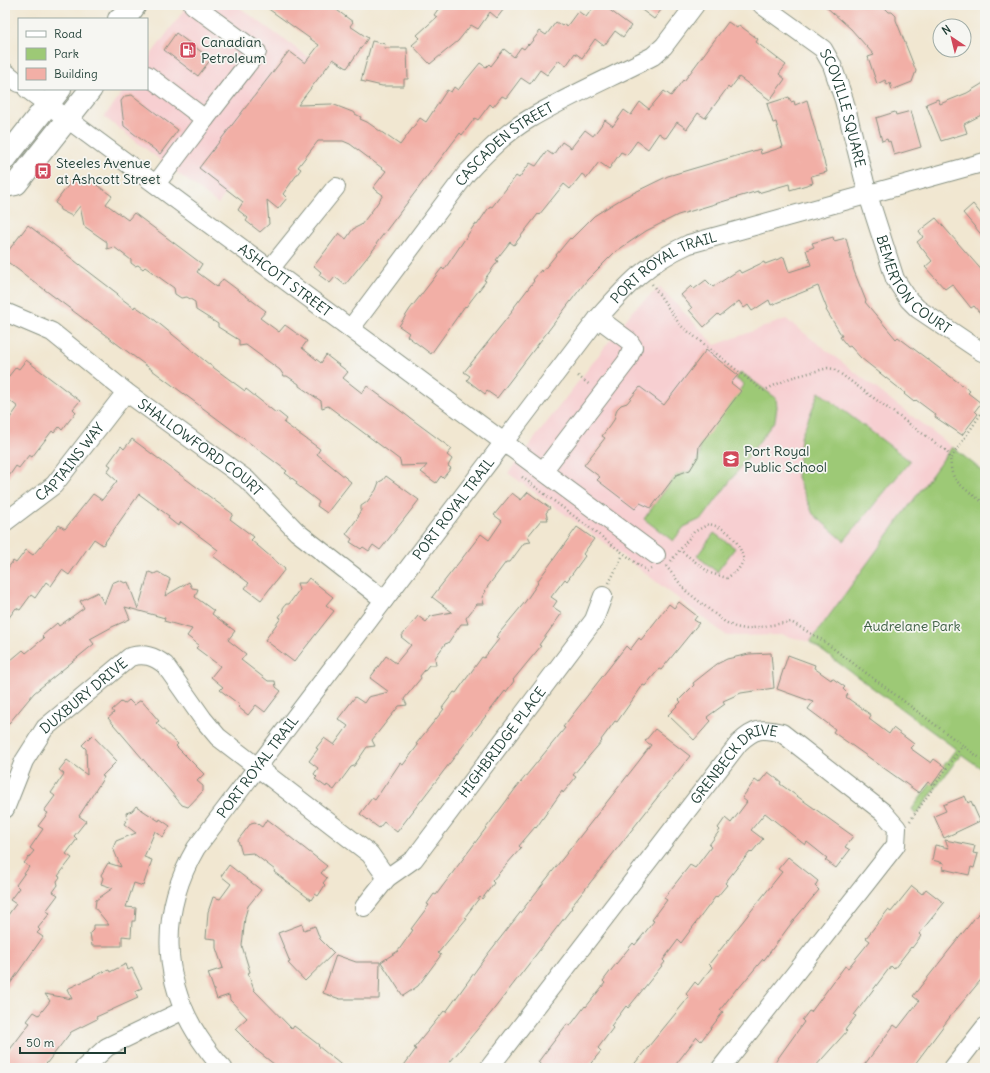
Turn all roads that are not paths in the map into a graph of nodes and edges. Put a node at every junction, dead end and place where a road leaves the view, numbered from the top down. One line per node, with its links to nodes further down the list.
1 (193, 5): 11 (street)
2 (695, 5): 21 (street, CASCADEN STREET)
3 (762, 5): 17 (street, SCOVILLE SQUARE)
4 (5, 72): 6 (street)
5 (148, 76): 11 (street)
6 (18, 82)
7 (31, 90): 9 (street, ASHCOTT STREET)
8 (90, 90): 10 (main road)
9 (54, 97): 10 (street, ASHCOTT STREET); 12 (main road)
10 (67, 118): 14 (street, ASHCOTT STREET); 15 (main road)
11 (205, 119): 14 (street)
12 (5, 159)
13 (985, 162): 17 (street, PORT ROYAL TRAIL)
14 (156, 184): 18 (street, ASHCOTT STREET)
15 (5, 186)
16 (336, 187): 18 (street)
17 (868, 195): 20 (street, PORT ROYAL TRAIL); 22 (street, BEMERTON COURT)
18 (270, 269): 21 (street, ASHCOTT STREET)
19 (5, 312): 23 (street, SHALLOWFORD COURT)
20 (598, 318): 24 (street, PORT ROYAL TRAIL); 25 (street)
21 (351, 328): 24 (street, ASHCOTT STREET)
22 (985, 352)
23 (126, 392): 26 (street, CAPTAINS WAY); 29 (street, SHALLOWFORD COURT)
24 (502, 441): 25 (street, ASHCOTT STREET); 29 (street, PORT ROYAL TRAIL)
25 (543, 470): 27 (street, ASHCOTT STREET)
26 (5, 522)
27 (659, 564)
28 (603, 596): 32 (street, HIGHBRIDGE PLACE)
29 (384, 600): 30 (street, PORT ROYAL TRAIL)
30 (258, 767): 31 (street, DUXBURY DRIVE); 32 (street); 34 (street, PORT ROYAL TRAIL)
31 (5, 810)
32 (387, 878): 33 (street, HIGHBRIDGE PLACE)
33 (364, 907)
34 (184, 1010): 36 (street); 37 (street, PORT ROYAL TRAIL)
35 (985, 1027): 40 (street)
36 (84, 1068)
37 (223, 1068)
38 (489, 1068): 39 (street, GRENBECK DRIVE)
39 (721, 1068)
40 (953, 1068)

